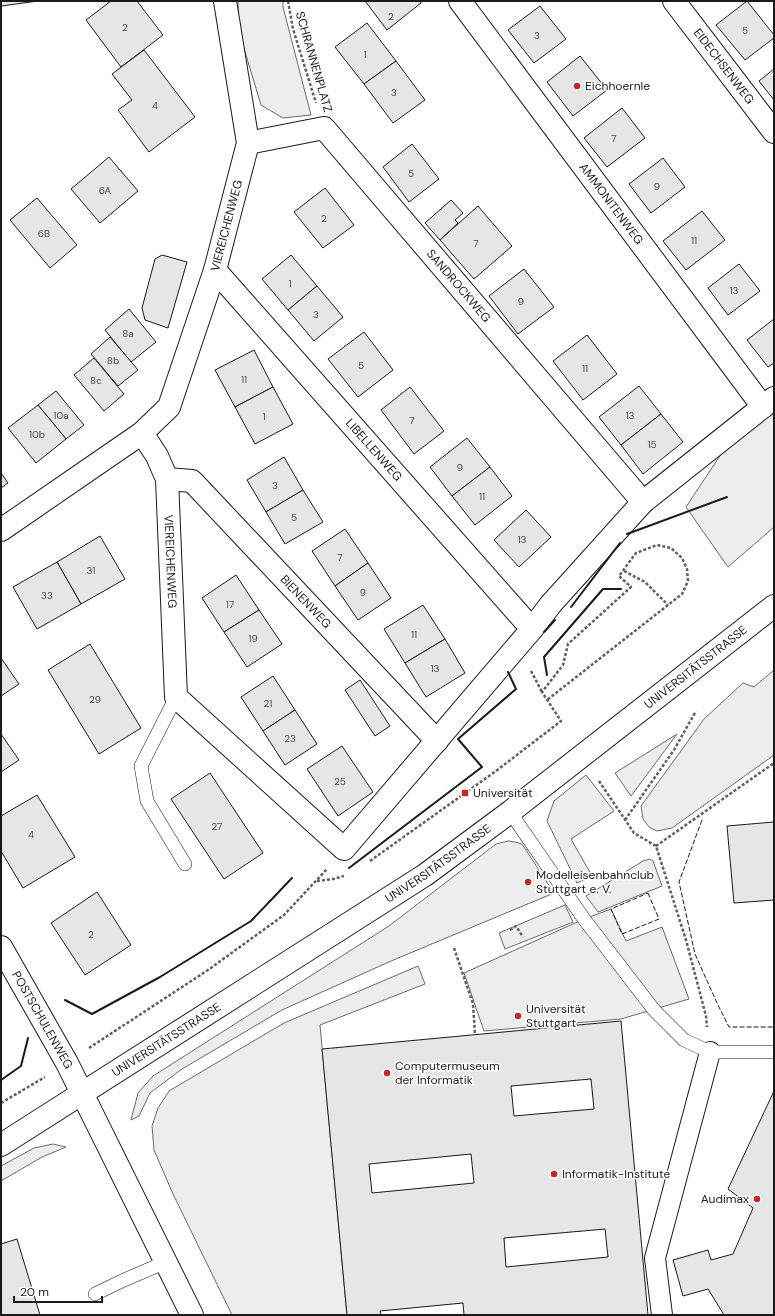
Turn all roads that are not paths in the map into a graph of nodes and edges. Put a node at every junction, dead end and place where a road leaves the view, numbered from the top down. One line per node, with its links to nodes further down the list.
1 (225, 1): 5 (street, VIEREICHENWEG)
2 (460, 1): 7 (street, AMMONITENWEG)
3 (674, 1): 4 (street, EIDECHSENWEG)
4 (774, 132)
5 (248, 142): 6 (street, VIEREICHENWEG); 10 (street, SANDROCKWEG)
6 (215, 270): 8 (street, VIEREICHENWEG); 13 (street, LIBELLENWEG)
7 (768, 402): 10 (street)
8 (142, 434): 9 (street, VIEREICHENWEG); 11 (street, VIEREICHENWEG)
9 (167, 479): 14 (street, VIEREICHENWEG); 15 (street, BIENENWEG)
10 (643, 502): 13 (street)
11 (1, 530)
12 (774, 606): 16 (street, UNIVERSITÄTSSTRASSE)
13 (532, 629): 15 (street)
14 (176, 697): 15 (street); 17 (lane, VIEREICHENWEG)
15 (437, 741)
16 (510, 812): 19 (lane); 21 (street, UNIVERSITÄTSSTRASSE)
17 (184, 864)
18 (1, 947): 21 (street, POSTSCHULENWEG)
19 (710, 1052): 20 (lane); 26 (street)
20 (774, 1052)
21 (82, 1094): 22 (street, UNIVERSITÄTSSTRASSE); 23 (street)
22 (1, 1145)
23 (166, 1262): 24 (lane); 25 (street)
24 (95, 1294)
25 (192, 1315)
26 (662, 1315)

